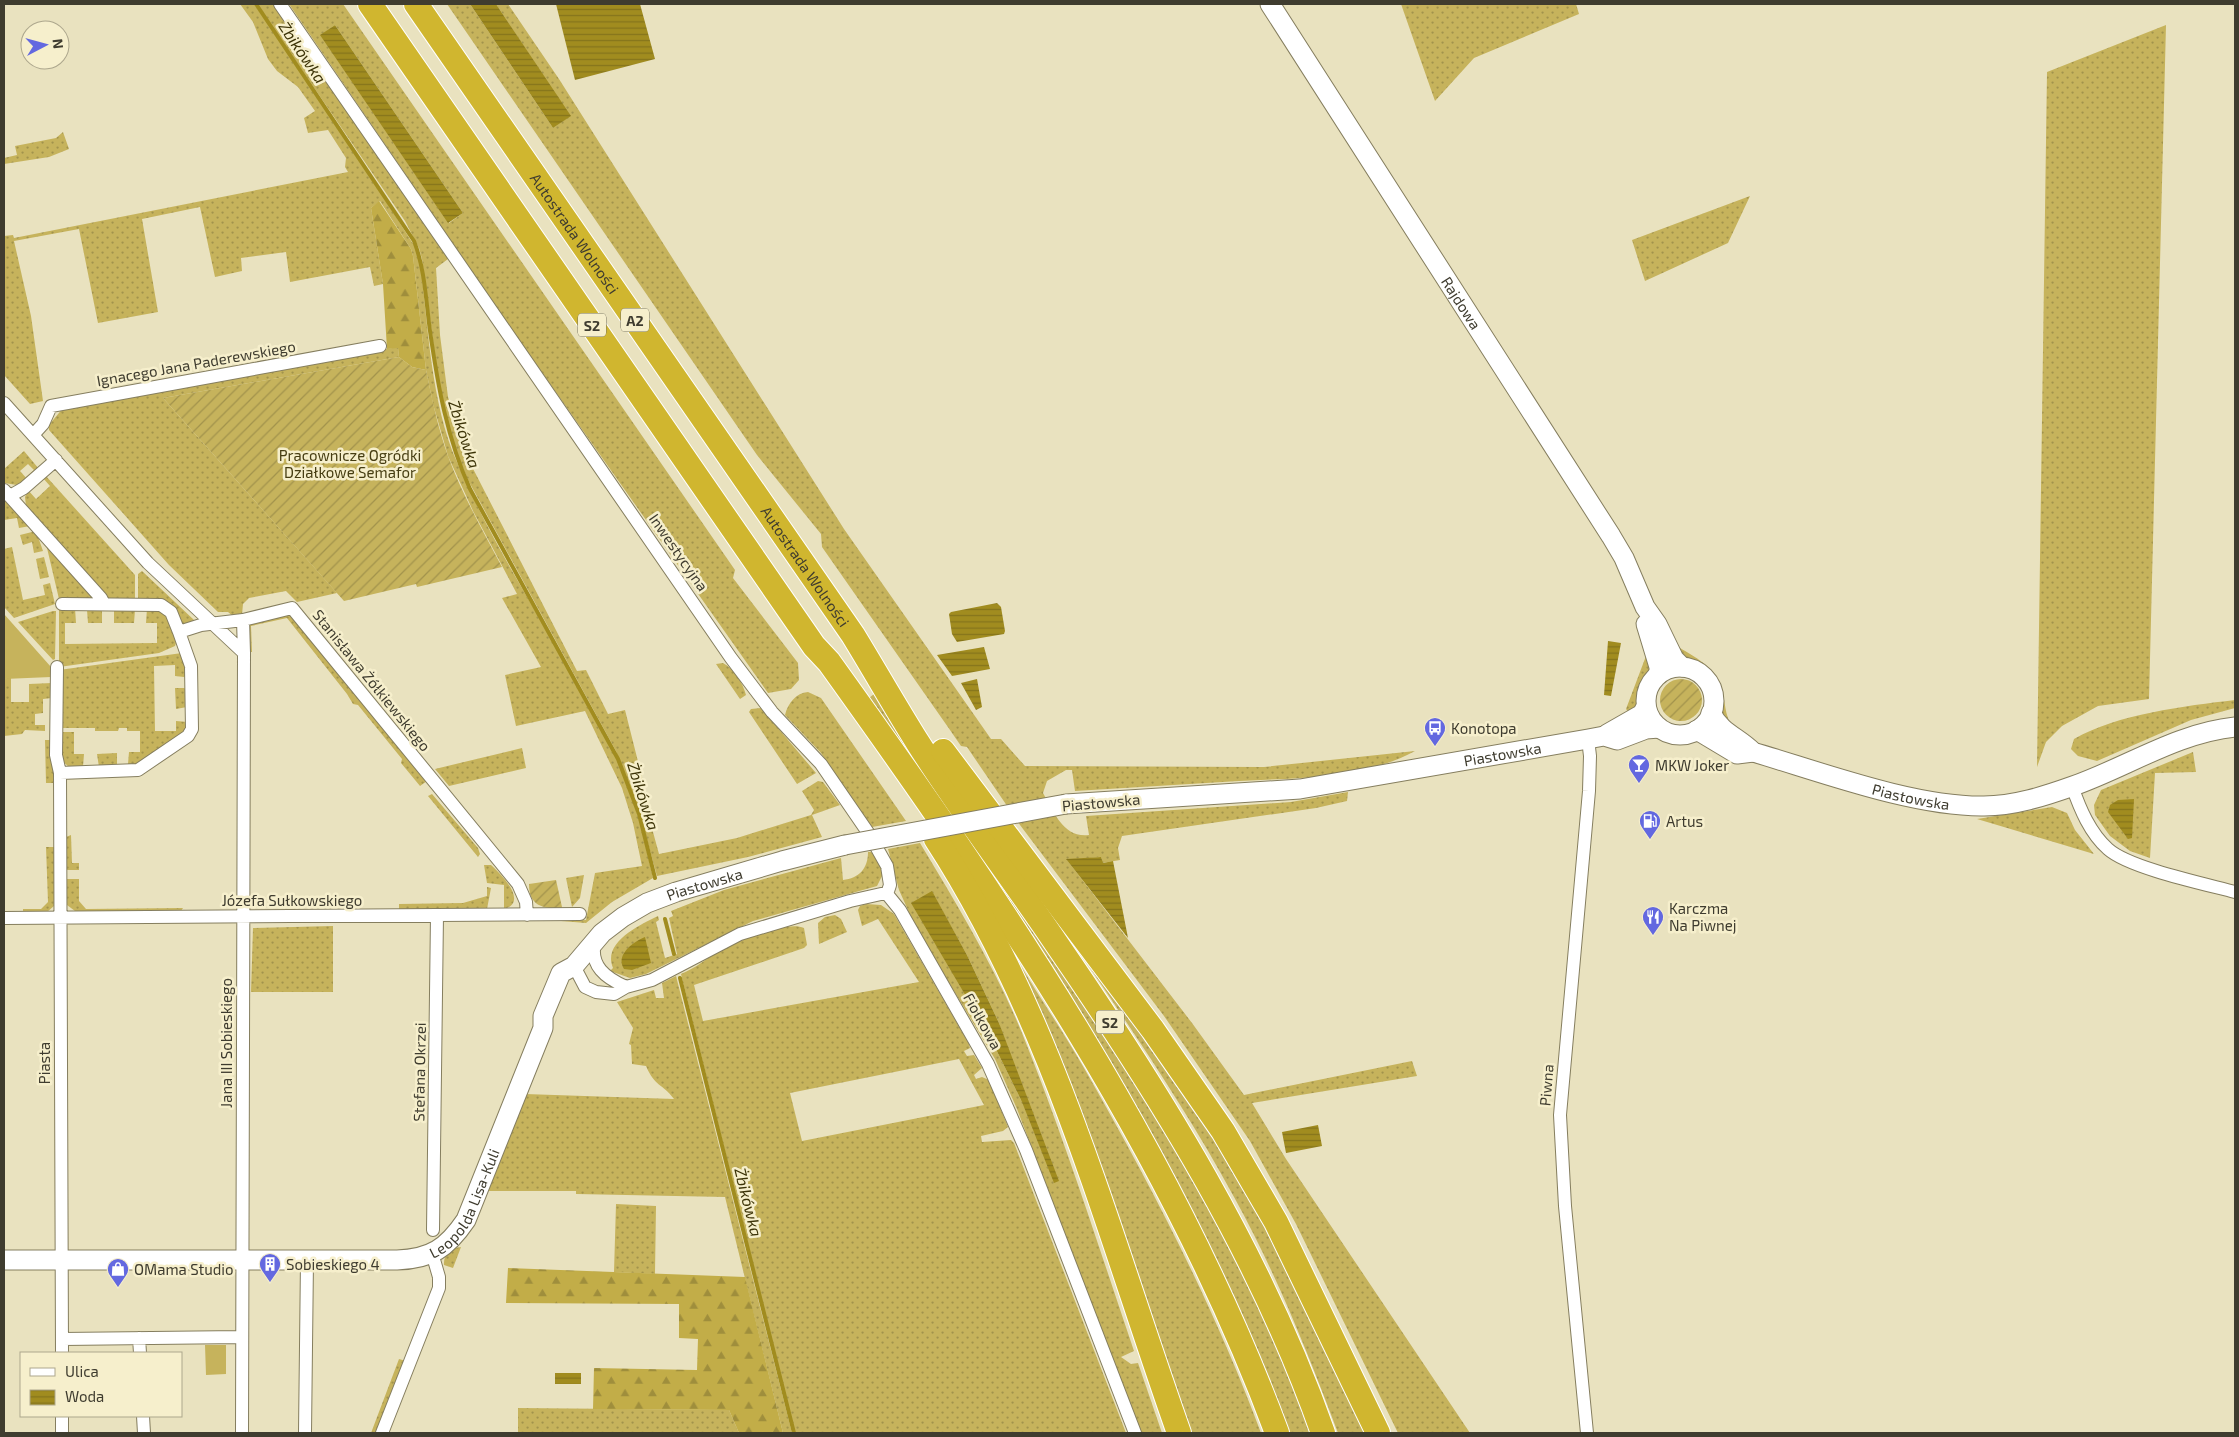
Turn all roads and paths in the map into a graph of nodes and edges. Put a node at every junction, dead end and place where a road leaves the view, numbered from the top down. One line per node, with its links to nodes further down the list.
1 (280, 4): 32 (street, Inwestycyjna)
2 (370, 4): 17 (highway, S2)
3 (416, 4): 16 (highway, Autostrada Wolności / A2)
4 (1270, 4): 12 (street, Rajdowa)
5 (380, 346): 7 (street, Ignacego Jana Paderewskiego)
6 (4, 403): 7 (street)
7 (33, 435): 8 (street)
8 (56, 460): 9 (street); 14 (street)
9 (7, 493): 11 (street)
10 (62, 604): 11 (street)
11 (104, 604): 15 (street)
12 (1645, 607): 20 (street, Rajdowa); 21 (street, Rajdowa)
13 (243, 620): 14 (street, Stanisława Żółkiewskiego); 18 (street, Jana III Sobieskiego); 35 (street, Stanisława Żółkiewskiego)
14 (212, 625): 15 (street, Stanisława Żółkiewskiego); 18 (street)
15 (179, 632): 29 (street)
16 (853, 636): 64 (highway, S2); 65 (highway)
17 (814, 646): 62 (highway); 63 (highway, S2)
18 (244, 654): 36 (street, Jana III Sobieskiego)
19 (56, 667): 29 (street, Piasta)
20 (1682, 667): 21 (street); 23 (street)
21 (1658, 674): 22 (street)
22 (1646, 707): 25 (street); 27 (street, Piastowska)
23 (1711, 713): 26 (street); 28 (street, Piastowska)
24 (2235, 727): 30 (street, Piastowska)
25 (1659, 728): 26 (street); 27 (street, Piastowska)
26 (1697, 730): 28 (street, Piastowska)
27 (1596, 738): 39 (street, Piastowska, bridge); 66 (street, Piwna)
28 (1753, 752): 30 (street, Piastowska)
29 (60, 773): 38 (street, Piasta)
30 (2072, 786): 31 (street)
31 (2235, 892)
32 (887, 894): 42 (street); 61 (street, Fiołkowa)
33 (580, 914): 35 (street, Józefa Sułkowskiego)
34 (437, 915): 35 (street, Józefa Sułkowskiego); 36 (street, Józefa Sułkowskiego); 43 (street, Stefana Okrzei)
35 (528, 915)
36 (243, 917): 38 (street, Józefa Sułkowskiego); 48 (street, Jana III Sobieskiego)
37 (4, 918): 38 (street, Józefa Sułkowskiego)
38 (61, 918): 45 (street, Piasta)
39 (611, 926): 40 (street, Leopolda Lisa-Kuli)
40 (595, 941): 41 (street, Leopolda Lisa-Kuli); 42 (street)
41 (574, 966): 42 (street); 44 (street, Leopolda Lisa-Kuli)
42 (626, 987)
43 (433, 1230)
44 (432, 1253): 47 (street); 60 (street, Leopolda Lisa-Kuli)
45 (62, 1259): 46 (street); 48 (street); 51 (street, Piasta)
46 (4, 1260)
47 (307, 1260): 48 (street); 59 (street)
48 (242, 1262): 49 (street, Jana III Sobieskiego)
49 (241, 1337): 50 (street); 58 (street, Jana III Sobieskiego)
50 (139, 1338): 51 (street); 53 (street)
51 (62, 1339): 52 (street, Piasta)
52 (62, 1352)
53 (140, 1352)
54 (62, 1417): 56 (street)
55 (143, 1417): 57 (street)
56 (62, 1433)
57 (144, 1433)
58 (242, 1433)
59 (305, 1433)
60 (382, 1433)
61 (1135, 1433)
62 (1179, 1433)
63 (1277, 1433)
64 (1323, 1433)
65 (1378, 1433)
66 (1587, 1433)

